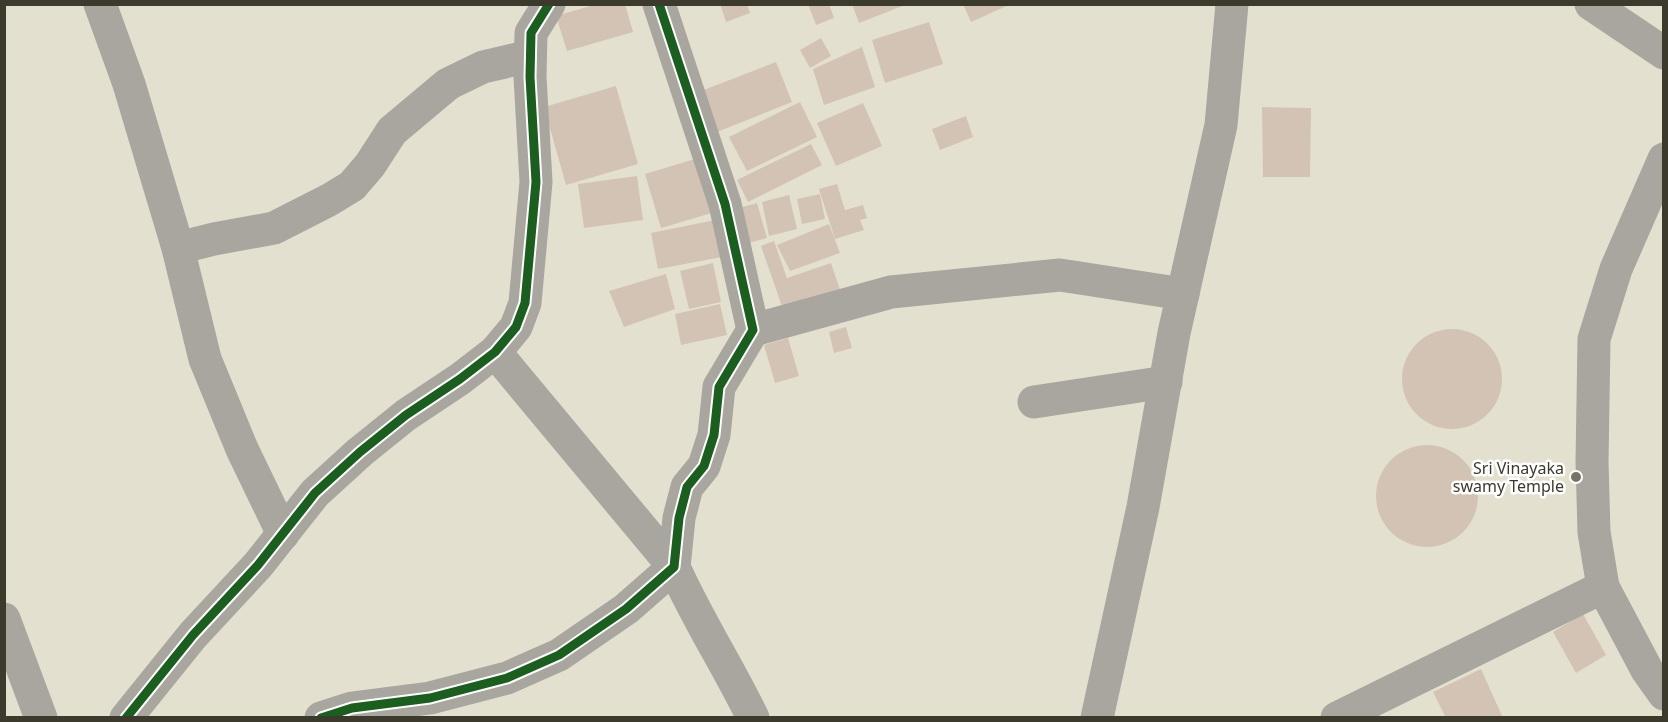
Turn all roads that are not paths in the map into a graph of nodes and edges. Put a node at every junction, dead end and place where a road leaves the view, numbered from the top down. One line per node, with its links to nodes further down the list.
1 (100, 4): 9 (street)
2 (549, 4): 7 (street)
3 (659, 4): 11 (street)
4 (1232, 4): 10 (street)
5 (1591, 4): 6 (street)
6 (1664, 53)
7 (530, 56): 9 (street); 12 (street)
8 (1664, 159): 17 (street)
9 (178, 248): 15 (street)
10 (1183, 294): 11 (street); 13 (street)
11 (753, 330): 16 (street)
12 (495, 352): 15 (street); 16 (street)
13 (1166, 382): 14 (street); 24 (street)
14 (1034, 402)
15 (283, 534): 21 (street)
16 (674, 567): 22 (street); 23 (street)
17 (1603, 587): 19 (street); 25 (street)
18 (4, 620): 20 (street)
19 (1664, 694)
20 (41, 717)
21 (126, 717)
22 (321, 717)
23 (753, 717)
24 (1097, 717)
25 (1337, 717)

